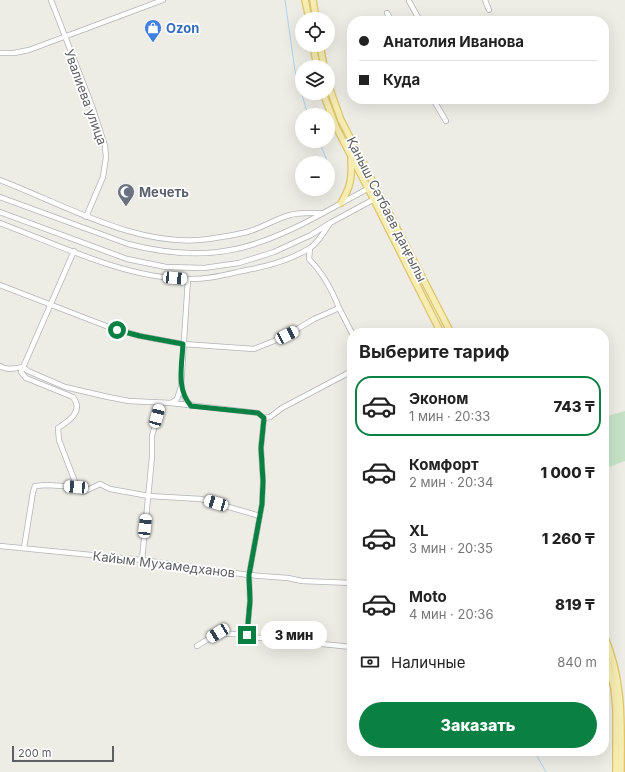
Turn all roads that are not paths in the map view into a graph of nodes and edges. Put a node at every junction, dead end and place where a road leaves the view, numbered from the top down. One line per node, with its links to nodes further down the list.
1 (51, 0): 13 (street, Увалиева улица)
2 (164, 0): 13 (street)
3 (305, 0): 8 (main road)
4 (313, 0): 9 (main road)
5 (485, 0): 7 (street)
6 (409, 2): 12 (street)
7 (489, 10)
8 (308, 12)
9 (315, 12)
10 (387, 13): 11 (street)
11 (389, 16)
12 (417, 16)
13 (65, 37): 14 (street); 29 (street, Увалиева улица)
14 (0, 53)
15 (326, 100): 19 (main road, Қаныш Сәтбаев даңғылы)
16 (334, 100): 21 (main road, Қаныш Сәтбаев даңғылы)
17 (436, 104): 18 (street)
18 (446, 121)
19 (351, 156): 22 (main road, Қаныш Сәтбаев даңғылы); 26 (main road)
20 (0, 180): 29 (street)
21 (375, 185): 22 (street); 23 (main road, Қаныш Сәтбаев даңғылы)
22 (368, 189): 25 (main road, Қаныш Сәтбаев даңғылы); 26 (street)
23 (380, 196): 25 (street); 40 (main road, Қаныш Сәтбаев даңғылы)
24 (0, 197): 28 (street)
25 (374, 200): 31 (street); 39 (main road, Қаныш Сәтбаев даңғылы)
26 (341, 202): 28 (street)
27 (0, 212): 31 (street)
28 (322, 213): 29 (street)
29 (86, 217)
30 (0, 223): 33 (street)
31 (330, 223): 32 (street)
32 (310, 248): 34 (street); 37 (street)
33 (74, 251): 34 (street); 36 (street)
34 (188, 279): 41 (street)
35 (0, 285): 36 (street)
36 (50, 305): 41 (street); 43 (street)
37 (339, 308): 38 (street); 41 (street)
38 (349, 328)
39 (438, 328)
40 (448, 328)
41 (183, 344): 45 (street)
42 (0, 366): 43 (street)
43 (23, 367): 46 (street); 50 (street)
44 (347, 374): 49 (street)
45 (181, 387): 47 (street); 48 (street)
46 (161, 403): 47 (street); 51 (street)
47 (171, 403): 48 (street)
48 (191, 406): 49 (street)
49 (264, 418): 52 (street)
50 (76, 487): 51 (street); 54 (street)
51 (148, 496): 52 (street); 55 (street)
52 (260, 516): 56 (street)
53 (0, 546): 54 (street, Кайым Мухамедханов)
54 (24, 548): 55 (street, Кайым Мухамедханов)
55 (142, 560): 56 (street, Кайым Мухамедханов)
56 (249, 575): 57 (street, Кайым Мухамедханов); 58 (street)
57 (347, 583)
58 (247, 635): 59 (street); 60 (street)
59 (197, 646)
60 (347, 646)
61 (609, 648): 64 (main road)
62 (609, 668): 63 (main road)
63 (616, 772)
64 (622, 772)

